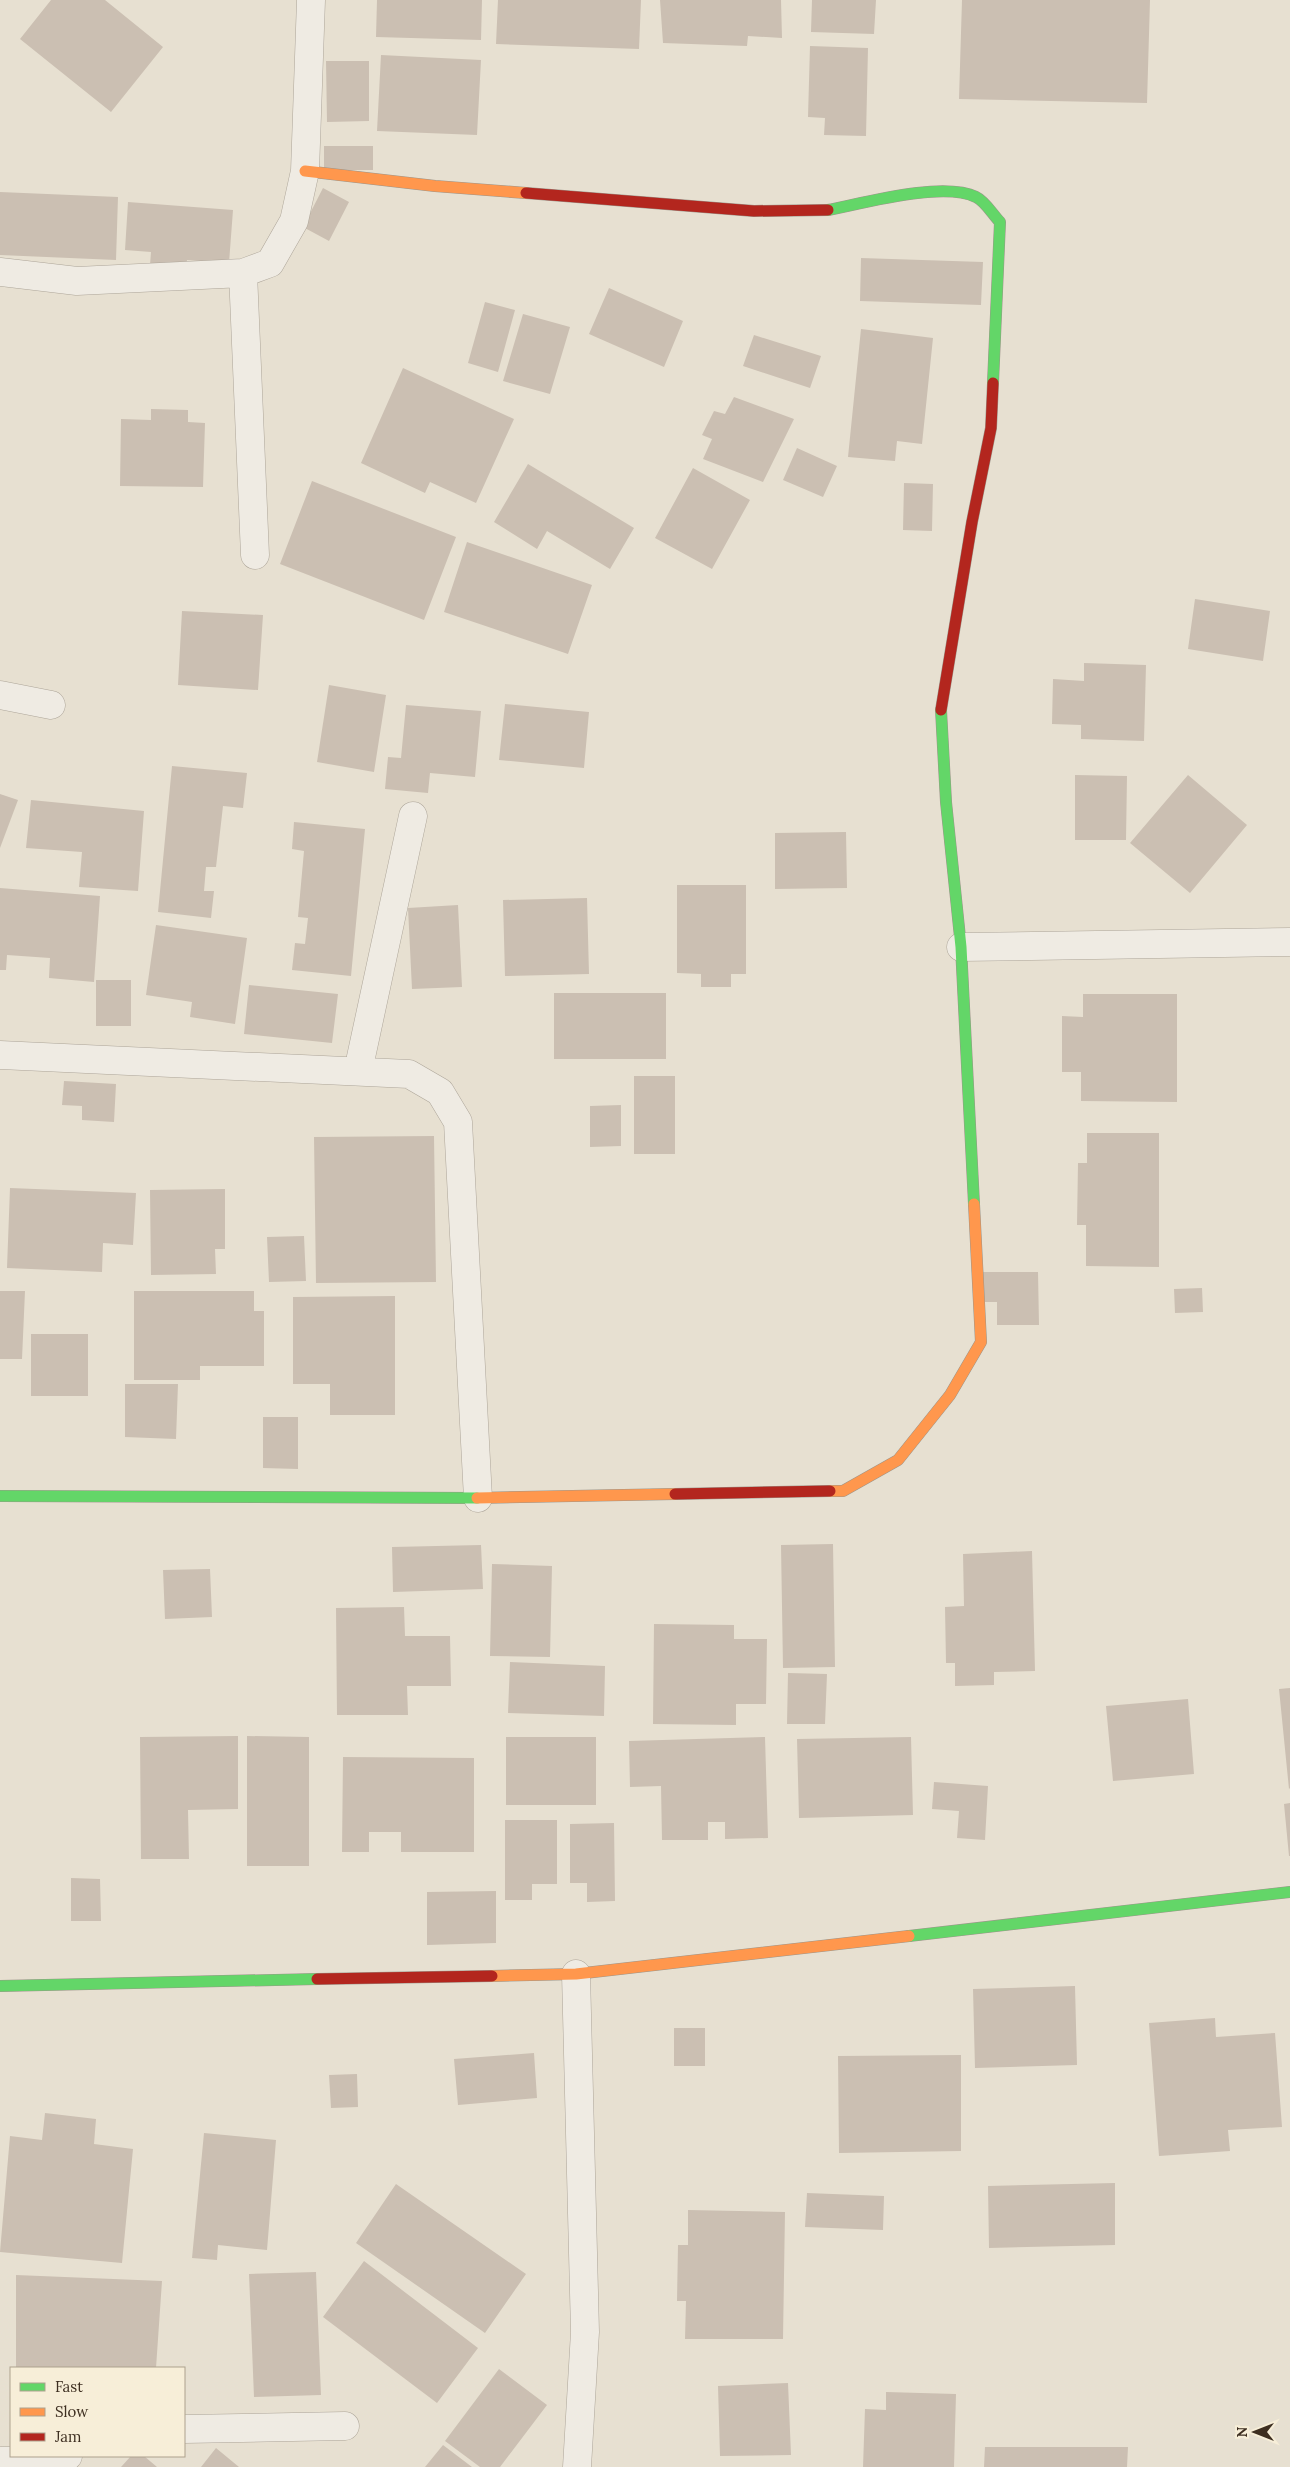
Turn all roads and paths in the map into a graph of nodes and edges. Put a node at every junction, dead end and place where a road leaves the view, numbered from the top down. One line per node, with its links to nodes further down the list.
1 (311, 0): 2 (street)
2 (305, 171): 4 (street); 10 (street)
3 (0, 272): 4 (street)
4 (243, 274): 5 (street)
5 (255, 556)
6 (0, 695): 7 (street)
7 (51, 706)
8 (413, 816): 12 (street)
9 (1290, 942): 10 (street)
10 (961, 947): 14 (street)
11 (0, 1054): 12 (street)
12 (358, 1071): 14 (street)
13 (0, 1496): 14 (street)
14 (478, 1498)
15 (1290, 1892): 16 (street)
16 (576, 1974): 17 (street); 22 (street)
17 (0, 1986)
18 (345, 2426): 19 (street)
19 (185, 2429)
20 (66, 2457): 21 (street)
21 (0, 2461)
22 (577, 2467)

